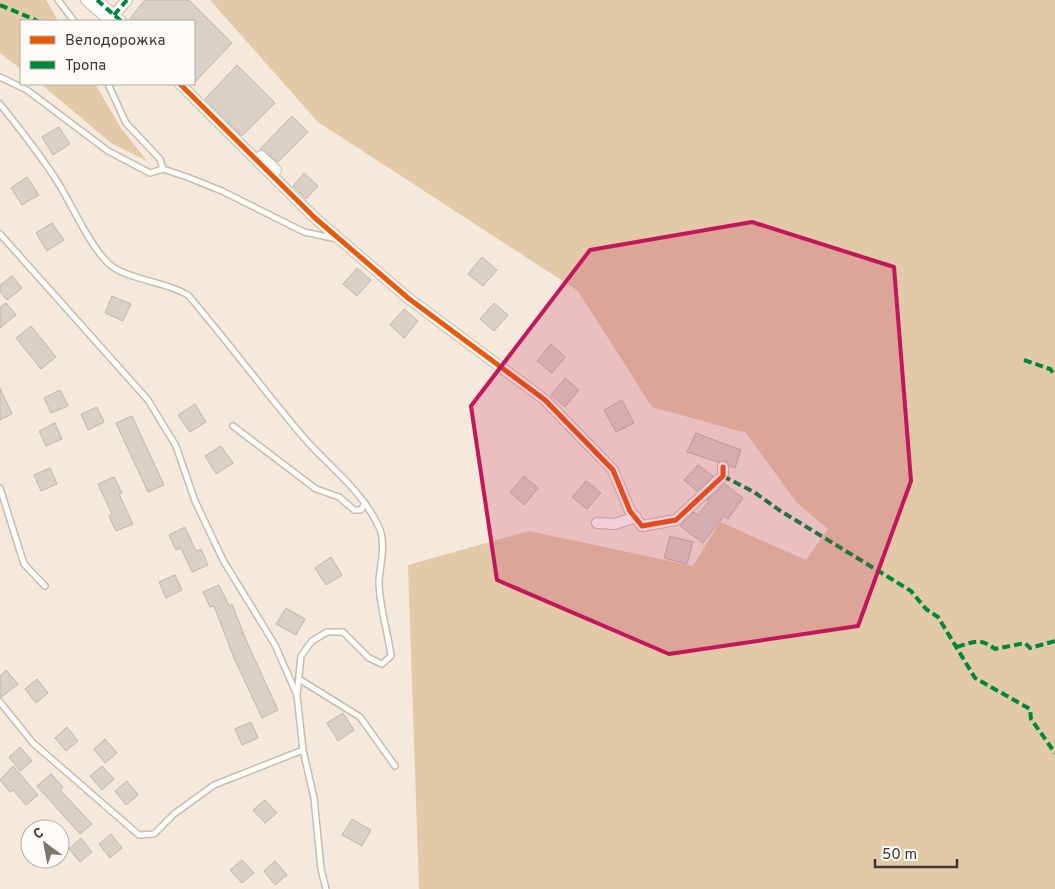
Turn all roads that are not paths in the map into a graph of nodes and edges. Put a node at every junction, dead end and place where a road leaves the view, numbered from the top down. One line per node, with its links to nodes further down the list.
1 (58, 0): 6 (lane)
2 (86, 0): 5 (street)
3 (97, 0): 5 (street)
4 (127, 0): 5 (street)
5 (115, 19)
6 (73, 20)
7 (0, 77): 12 (lane)
8 (108, 85): 12 (lane)
9 (181, 85): 15 (street)
10 (188, 85): 13 (street)
11 (0, 104): 19 (lane)
12 (163, 169): 15 (lane)
13 (276, 170)
14 (0, 234): 24 (lane)
15 (343, 240): 20 (street)
16 (233, 426): 19 (lane)
17 (722, 467): 20 (street)
18 (0, 488): 22 (lane)
19 (364, 504): 23 (lane)
20 (636, 517): 21 (street)
21 (597, 523)
22 (45, 586)
23 (299, 679): 24 (lane); 27 (lane)
24 (297, 695): 26 (lane)
25 (0, 702): 26 (lane)
26 (303, 750): 28 (lane)
27 (394, 766)
28 (326, 889)

